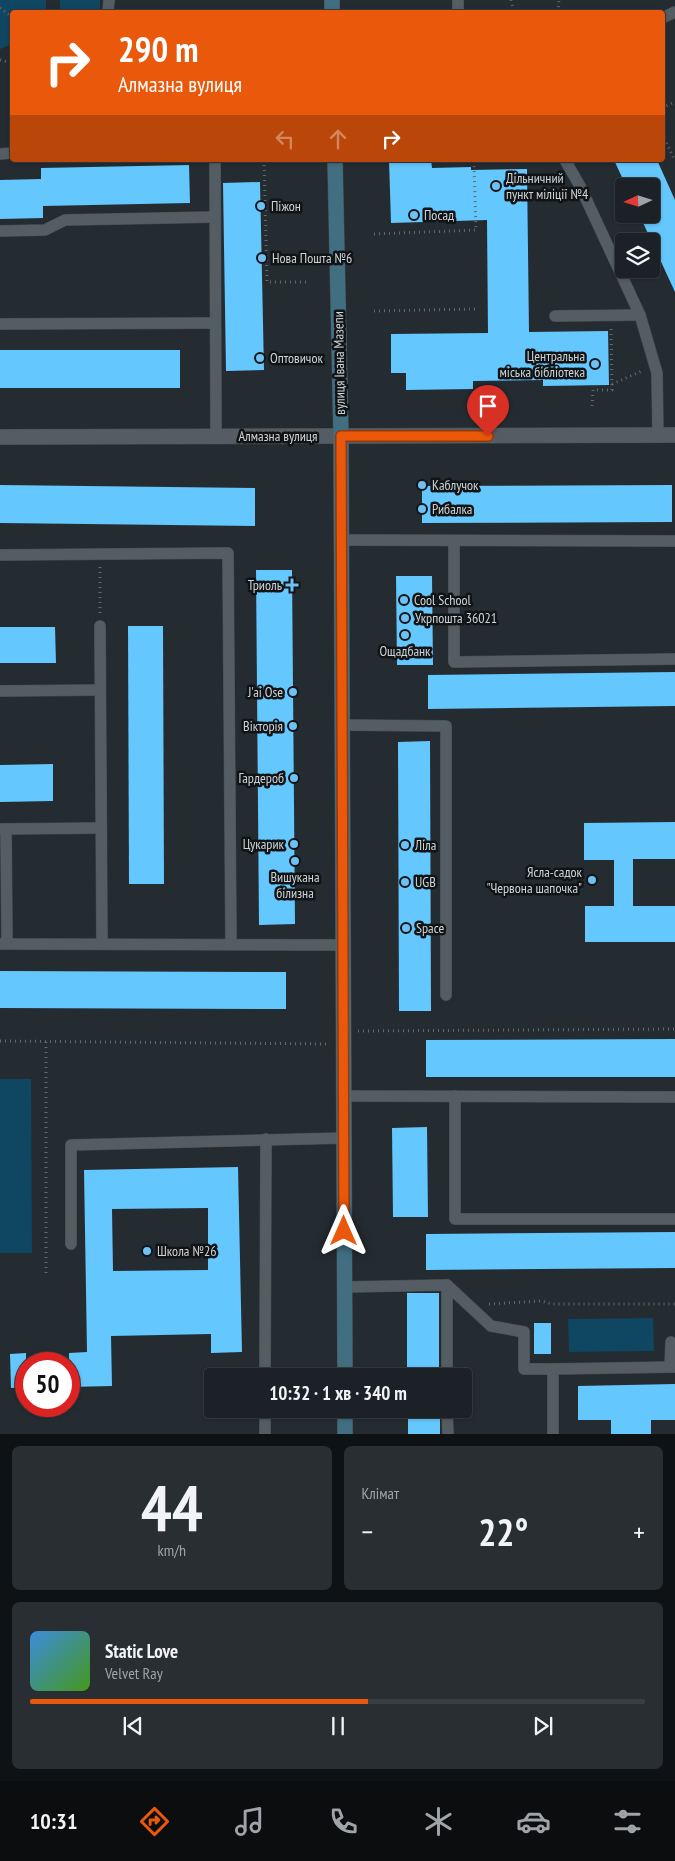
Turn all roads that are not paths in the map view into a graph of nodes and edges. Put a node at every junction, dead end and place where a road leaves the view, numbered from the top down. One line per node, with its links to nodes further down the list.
1 (215, 162): 4 (lane)
2 (335, 162): 13 (main road, вулиця Івана Мазепи)
3 (566, 162): 6 (lane)
4 (215, 216): 5 (lane); 8 (lane)
5 (0, 231)
6 (640, 315): 7 (lane); 10 (lane)
7 (555, 316)
8 (215, 323): 9 (lane); 12 (lane)
9 (0, 324)
10 (658, 435): 11 (street, Алмазна вулиця); 13 (street, Алмазна вулиця)
11 (675, 435)
12 (216, 436): 13 (street, Алмазна вулиця); 14 (street, Алмазна вулиця)
13 (341, 436): 15 (main road, вулиця Івана Мазепи)
14 (0, 437)
15 (341, 540): 16 (lane); 23 (main road, вулиця Івана Мазепи)
16 (454, 541): 17 (lane); 20 (lane)
17 (675, 541)
18 (0, 555): 28 (lane)
19 (100, 626): 21 (lane)
20 (675, 659)
21 (100, 690): 22 (lane); 24 (lane)
22 (0, 691)
23 (342, 725): 29 (main road, вулиця Івана Мазепи); 30 (lane)
24 (101, 828): 25 (lane); 27 (lane)
25 (3, 829): 26 (lane)
26 (4, 944): 27 (lane)
27 (102, 944): 28 (lane)
28 (231, 944): 29 (lane)
29 (343, 945): 31 (main road, вулиця Івана Мазепи)
30 (446, 996)
31 (344, 1096): 32 (lane); 34 (main road, вулиця Івана Мазепи)
32 (455, 1096): 33 (lane); 36 (lane)
33 (675, 1097)
34 (344, 1138): 35 (lane); 39 (main road, вулиця Івана Мазепи)
35 (266, 1139): 37 (lane); 42 (lane)
36 (675, 1219)
37 (71, 1244)
38 (446, 1285): 39 (lane); 44 (lane); 45 (lane)
39 (345, 1287): 43 (main road, вулиця Івана Мазепи)
40 (670, 1342): 41 (lane)
41 (673, 1367): 45 (lane)
42 (265, 1368)
43 (345, 1368)
44 (447, 1368)
45 (552, 1369): 52 (lane)
46 (265, 1418): 49 (lane)
47 (345, 1418): 50 (main road)
48 (447, 1418): 51 (lane)
49 (265, 1434)
50 (345, 1434)
51 (448, 1434)
52 (553, 1434)

